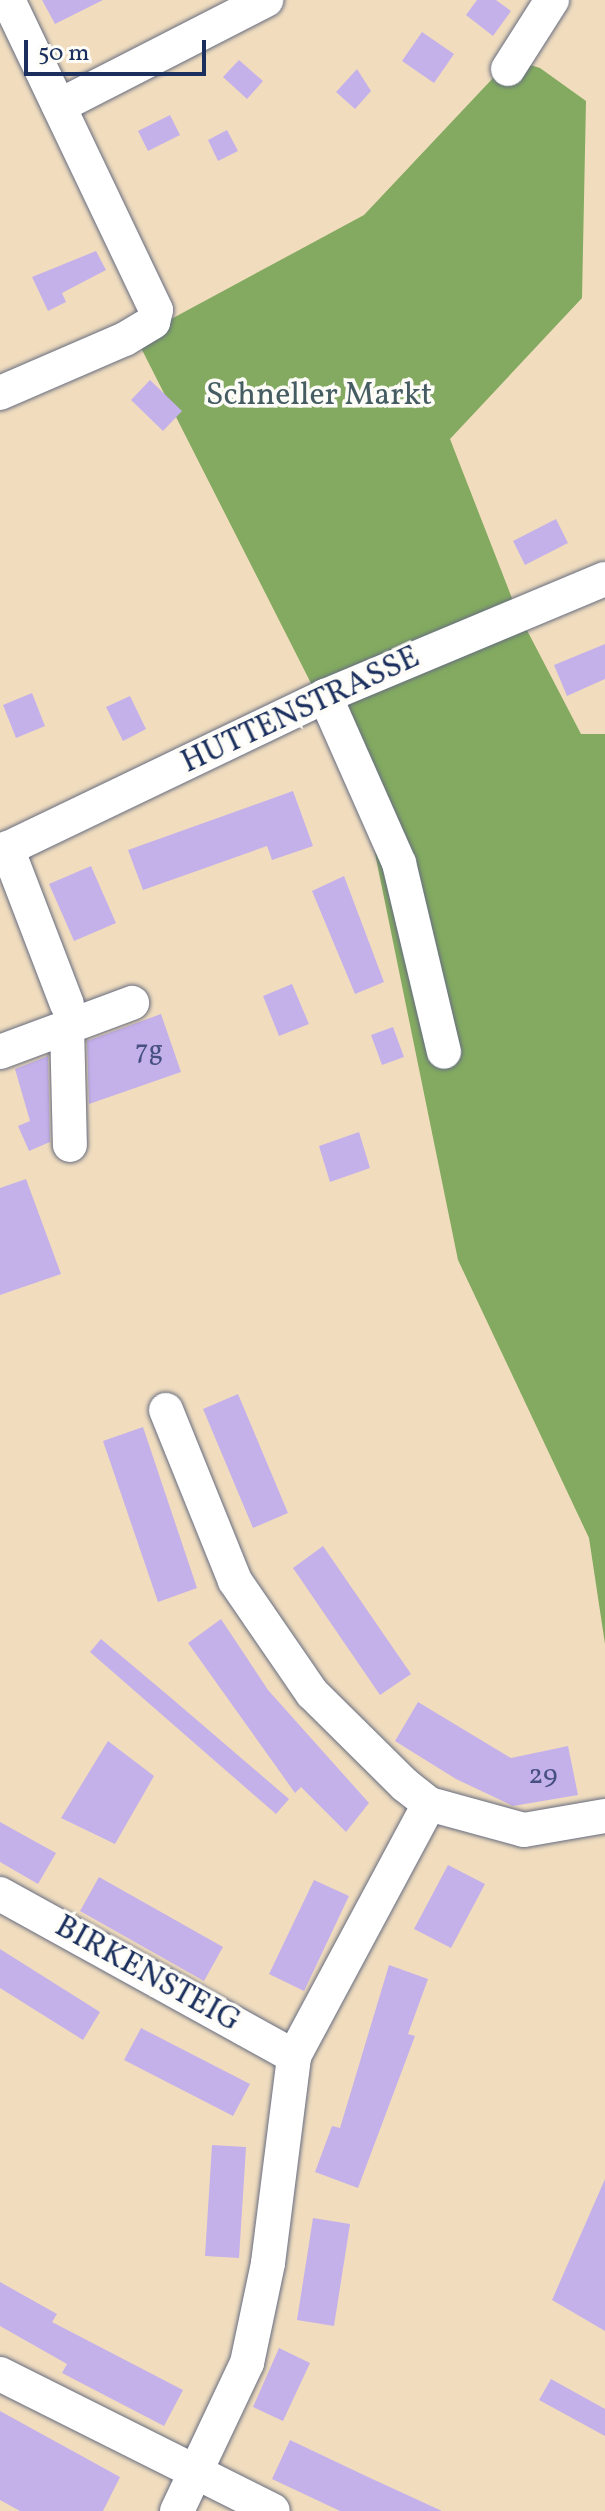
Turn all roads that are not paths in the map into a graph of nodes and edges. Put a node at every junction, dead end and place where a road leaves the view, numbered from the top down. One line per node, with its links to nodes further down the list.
1 (8, 0): 5 (street)
2 (266, 0): 5 (street)
3 (552, 0): 4 (street)
4 (508, 69)
5 (59, 106): 6 (street)
6 (0, 393)
7 (605, 579): 8 (street, HUTTENSTRASSE)
8 (325, 696): 9 (street, HUTTENSTRASSE); 13 (street)
9 (3, 850): 11 (street)
10 (132, 1003): 11 (street)
11 (67, 1015): 12 (street); 14 (street)
12 (0, 1052)
13 (444, 1052)
14 (70, 1145)
15 (166, 1410): 16 (street)
16 (429, 1804): 17 (street); 19 (street)
17 (605, 1816)
18 (0, 1894): 19 (street, BIRKENSTEIG)
19 (294, 2056): 21 (street)
20 (0, 2374): 21 (street)
21 (196, 2477): 22 (street); 23 (street)
22 (177, 2511)
23 (273, 2511)

